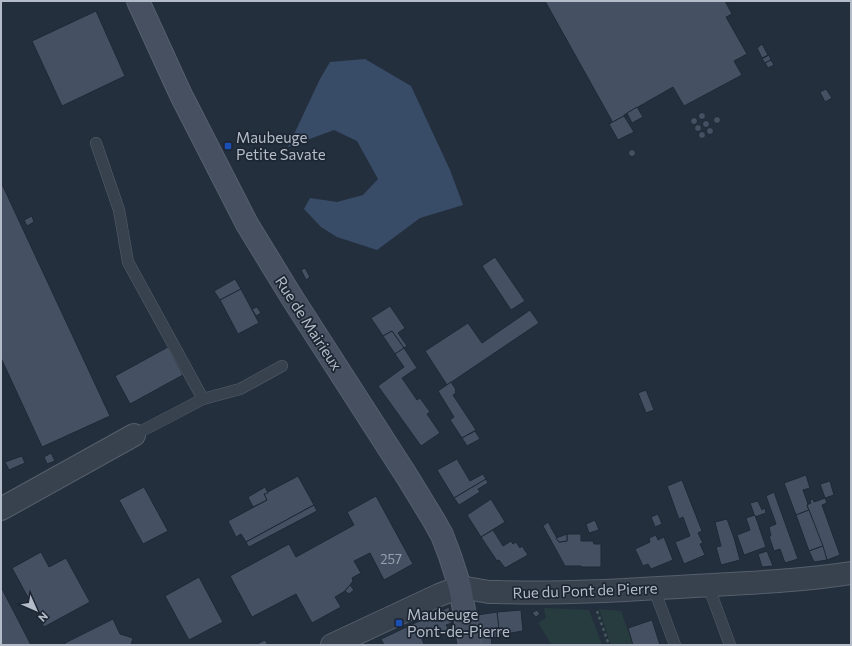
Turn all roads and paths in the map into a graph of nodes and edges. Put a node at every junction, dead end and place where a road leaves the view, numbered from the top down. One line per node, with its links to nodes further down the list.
1 (138, 1): 9 (street, Rue de Mairieux)
2 (96, 143): 4 (lane)
3 (282, 366): 4 (lane)
4 (203, 399): 5 (lane)
5 (134, 436): 6 (street)
6 (1, 509)
7 (851, 573): 8 (street, Rue du Pont de Pierre)
8 (708, 585): 10 (street, Rue du Pont de Pierre); 16 (lane)
9 (460, 587): 11 (street, Rue du Pont de Pierre); 12 (street); 13 (street, Rue de Mairieux)
10 (654, 589): 11 (street, Rue du Pont de Pierre); 15 (lane)
11 (590, 592): 14 (path)
12 (332, 645)
13 (470, 645)
14 (609, 645)
15 (675, 645)
16 (730, 645)

